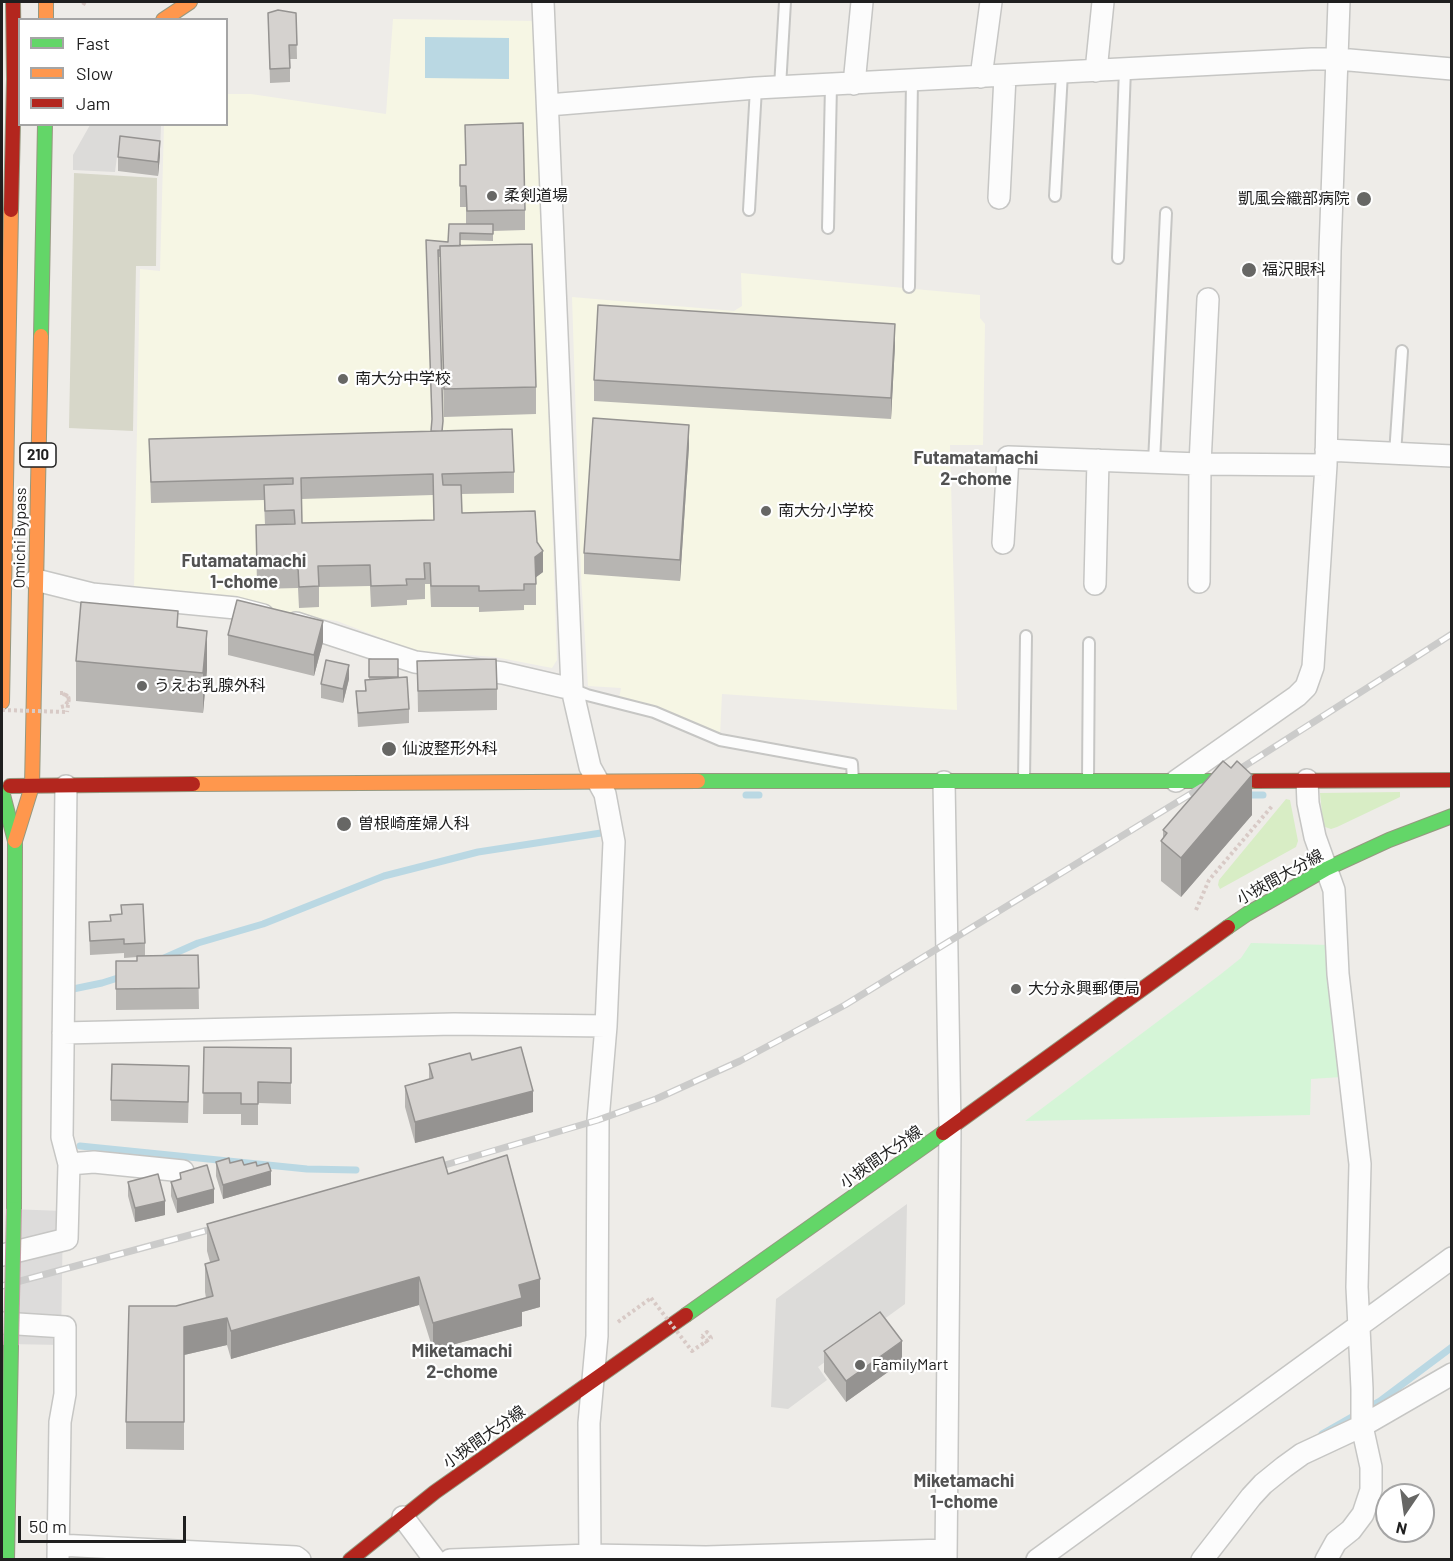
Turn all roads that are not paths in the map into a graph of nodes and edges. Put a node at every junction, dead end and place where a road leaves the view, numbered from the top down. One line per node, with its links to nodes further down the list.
1 (13, 2): 19 (main road, Omichi Bypass / 210)
2 (46, 2): 10 (main road)
3 (190, 2): 11 (main road)
4 (543, 2): 25 (street)
5 (784, 2): 23 (lane)
6 (862, 2): 21 (street)
7 (990, 2): 18 (street)
8 (1103, 2): 15 (street)
9 (1339, 2): 12 (street)
10 (46, 18)
11 (167, 18)
12 (1338, 59): 13 (street); 14 (street); 41 (street)
13 (1125, 69): 15 (street); 34 (lane)
14 (1452, 69)
15 (1096, 71): 16 (street)
16 (1062, 73): 17 (street); 28 (lane)
17 (1005, 76): 18 (street); 29 (street)
18 (981, 77): 20 (street)
19 (12, 79): 27 (main road, Omichi Bypass / 210)
20 (912, 81): 21 (street); 35 (lane)
21 (854, 84): 22 (street)
22 (831, 85): 23 (street); 32 (lane)
23 (780, 87): 24 (street)
24 (756, 88): 25 (street); 30 (lane)
25 (548, 105): 53 (street)
26 (45, 126): 48 (main road, Omichi Bypass / 210)
27 (7, 160): 33 (main road, Omichi Bypass / 210)
28 (1055, 195)
29 (999, 198)
30 (749, 210)
31 (1166, 213): 43 (lane)
32 (828, 228)
33 (6, 233): 37 (main road, Omichi Bypass / 210)
34 (1118, 258)
35 (909, 287)
36 (1208, 300): 44 (street)
37 (5, 327): 45 (main road, Omichi Bypass / 210)
38 (1402, 351): 39 (lane)
39 (1395, 454): 40 (street); 41 (street)
40 (1452, 456)
41 (1326, 458): 44 (street); 59 (street)
42 (1098, 460): 43 (street); 46 (street); 50 (street)
43 (1154, 462): 44 (street)
44 (1200, 464): 49 (street)
45 (4, 481): 47 (main road, Omichi Bypass / 210)
46 (1003, 543)
47 (3, 566): 54 (main road, Omichi Bypass / 210)
48 (36, 580): 53 (street); 64 (main road, Omichi Bypass / 210)
49 (1198, 582)
50 (1095, 584)
51 (1026, 636): 62 (lane)
52 (1089, 643): 58 (lane)
53 (572, 689): 55 (street); 60 (lane)
54 (2, 702)
55 (597, 780): 60 (main road); 65 (main road); 70 (street)
56 (1307, 780): 57 (main road); 59 (main road); 69 (street)
57 (1452, 780)
58 (1088, 781): 59 (main road); 62 (main road)
59 (1176, 781)
60 (853, 782): 61 (main road)
61 (944, 782): 62 (main road); 72 (street)
62 (1024, 782)
63 (2, 786): 64 (main road)
64 (32, 786): 65 (main road); 68 (main road, Omichi Bypass / 210)
65 (66, 786): 71 (street)
66 (2, 791): 68 (main road, Omichi Bypass / 210)
67 (1452, 816): 69 (main road, 小挾間大分線)
68 (15, 841): 86 (main road, Omichi Bypass / 210, bridge)
69 (1326, 870): 72 (main road, 小挾間大分線); 78 (street)
70 (606, 1026): 71 (street); 80 (street)
71 (63, 1033): 73 (street)
72 (950, 1128): 80 (main road, 小挾間大分線); 84 (street)
73 (69, 1164): 74 (street); 75 (street)
74 (183, 1171)
75 (2, 1255)
76 (1452, 1258): 78 (street)
77 (2, 1323): 83 (street)
78 (1359, 1327): 81 (street); 91 (street)
79 (1452, 1374): 81 (street)
80 (593, 1379): 82 (main road, 小挾間大分線); 85 (street)
81 (1362, 1426): 92 (street); 93 (street)
82 (403, 1517): 88 (main road, 小挾間大分線); 89 (street)
83 (58, 1552): 87 (street)
84 (946, 1555): 85 (street)
85 (590, 1557): 90 (street)
86 (7, 1560)
87 (300, 1560)
88 (350, 1560)
89 (435, 1560)
90 (450, 1560)
91 (1037, 1560)
92 (1202, 1560)
93 (1326, 1560)

